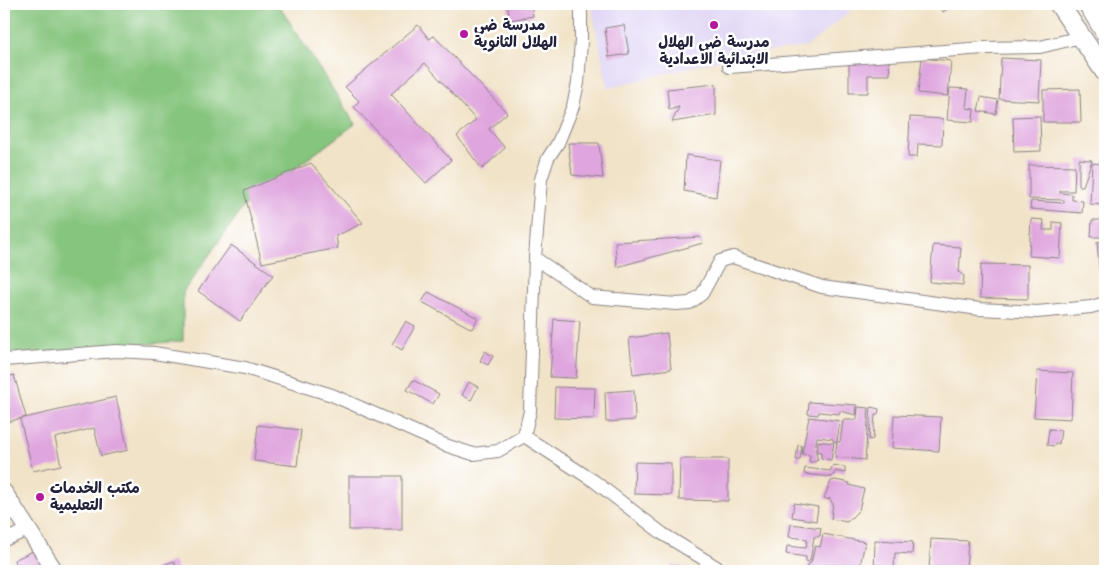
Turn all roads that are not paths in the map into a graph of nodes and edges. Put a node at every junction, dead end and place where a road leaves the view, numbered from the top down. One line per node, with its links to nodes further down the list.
1 (581, 4): 8 (street)
2 (1059, 4): 5 (main road)
3 (1088, 4): 4 (main road)
4 (1105, 32)
5 (1081, 37): 6 (street); 7 (main road)
6 (729, 67)
7 (1105, 72)
8 (535, 258): 9 (street); 11 (street)
9 (1105, 303)
10 (4, 360): 11 (street)
11 (524, 436): 16 (street)
12 (4, 492): 13 (street)
13 (28, 530): 14 (street); 15 (street)
14 (4, 540)
15 (54, 571)
16 (723, 571)

